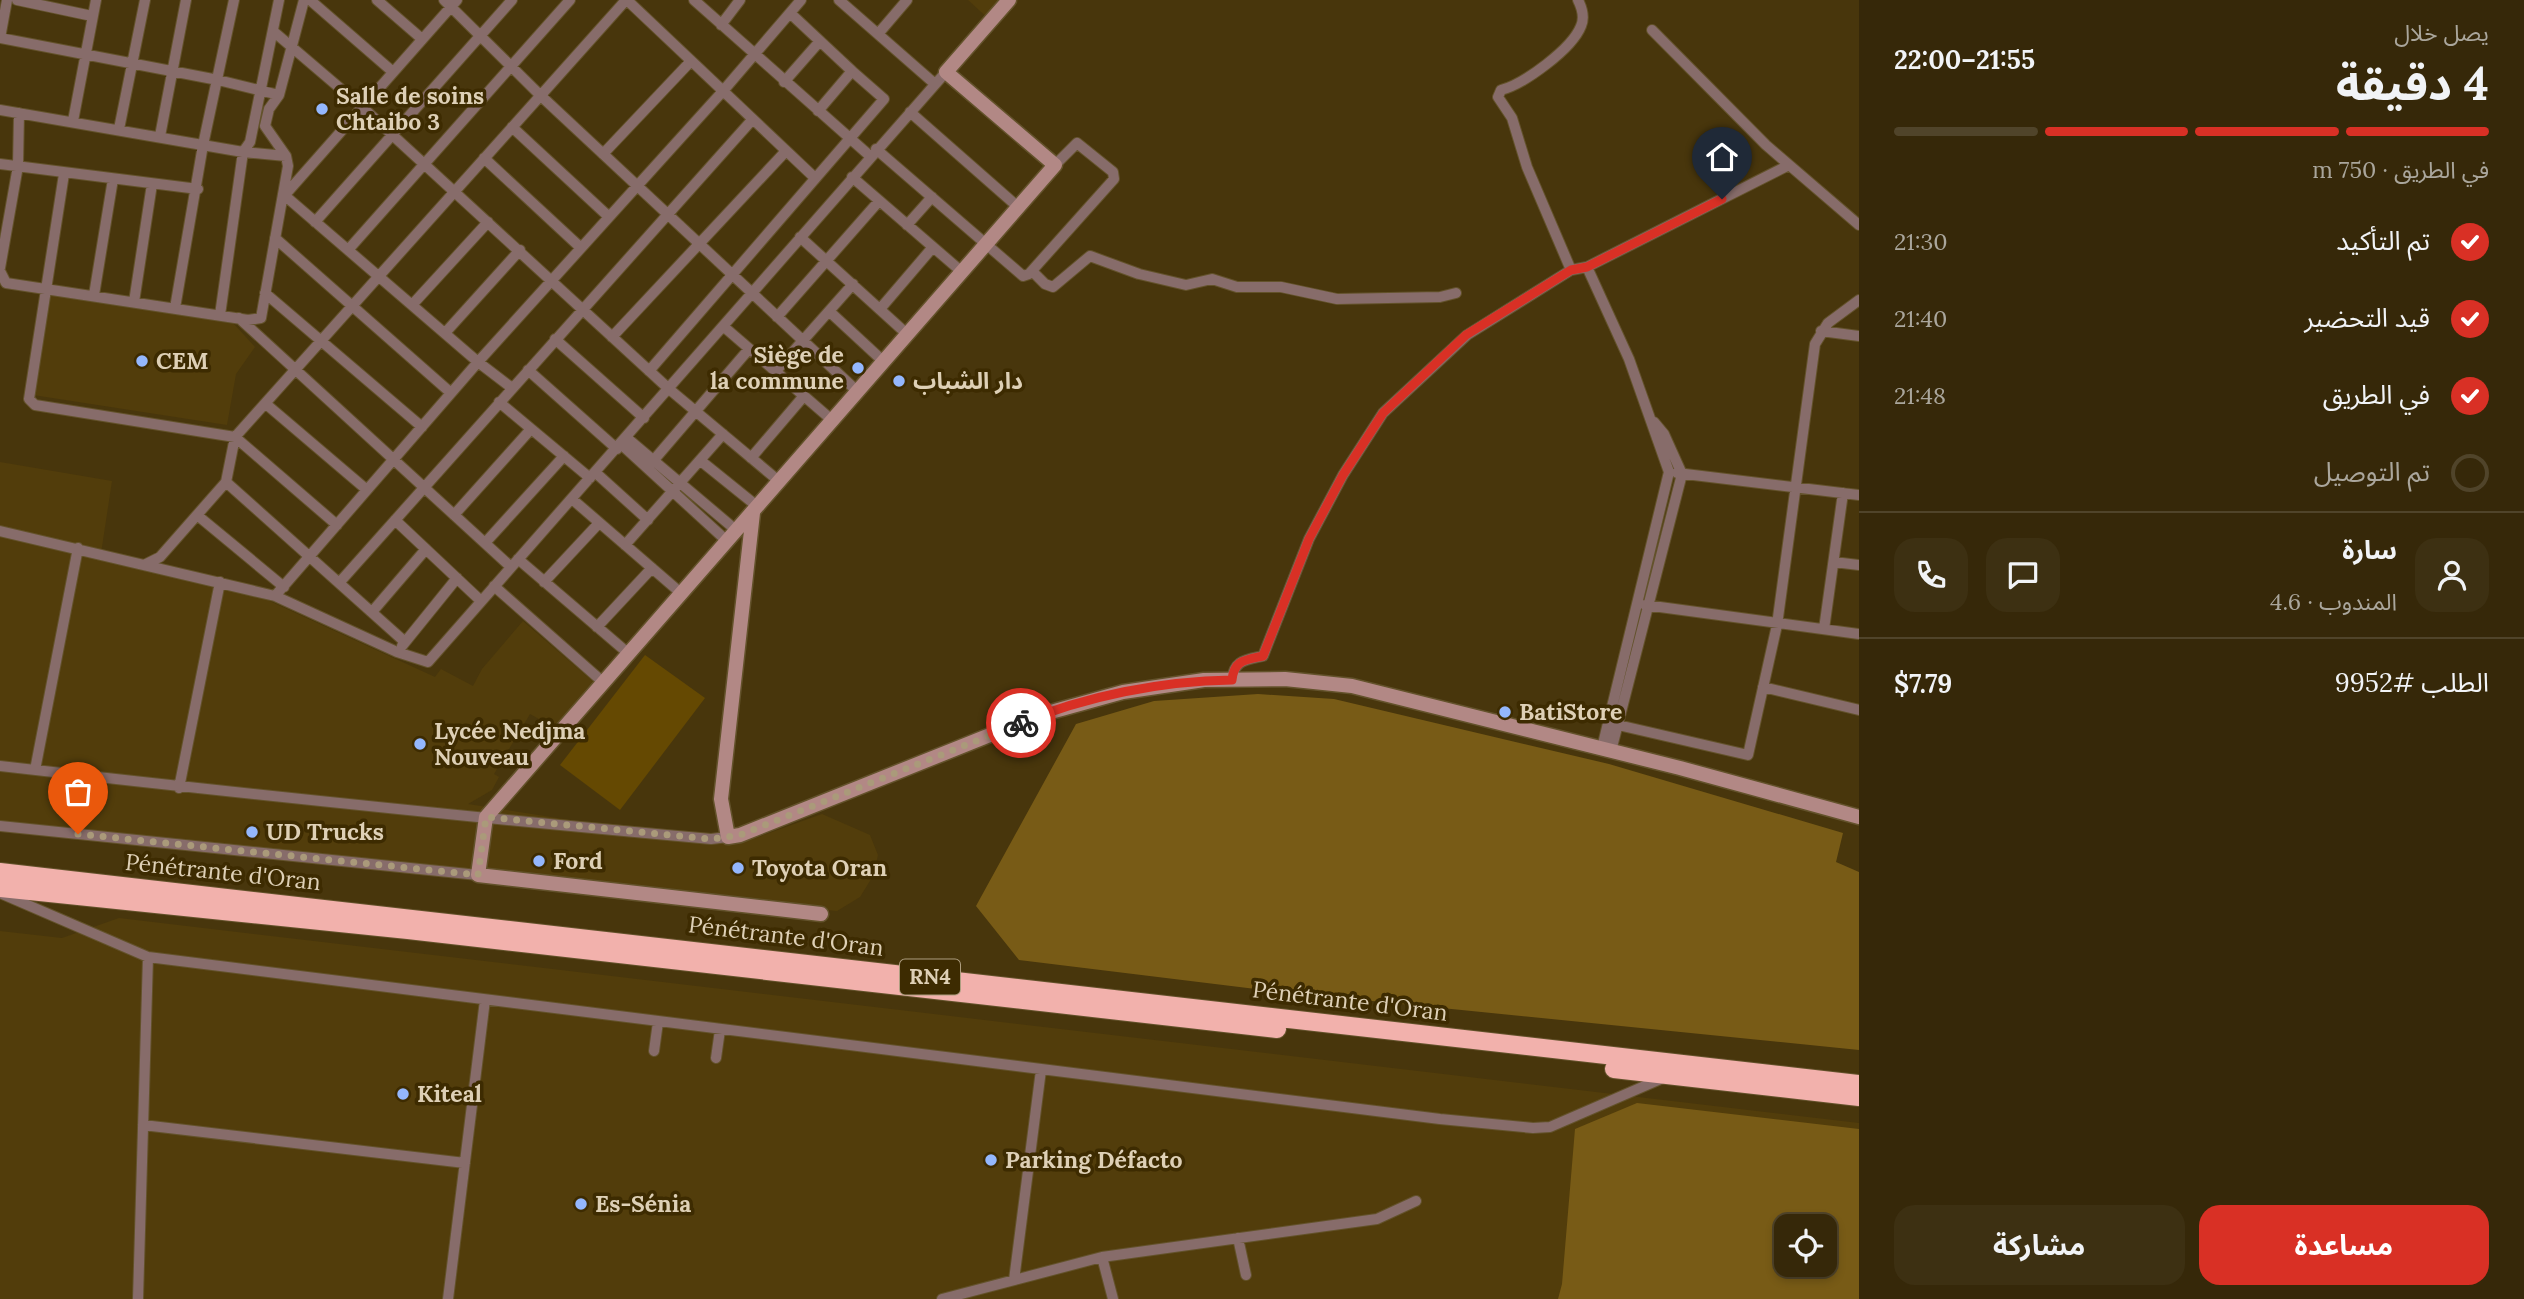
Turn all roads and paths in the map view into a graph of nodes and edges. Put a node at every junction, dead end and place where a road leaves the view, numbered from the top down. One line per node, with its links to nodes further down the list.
1 (7, 0): 32 (street)
2 (18, 0): 23 (street)
3 (96, 0): 23 (street)
4 (145, 0): 35 (street)
5 (186, 0): 37 (street)
6 (234, 0): 41 (street)
7 (279, 0): 26 (street)
8 (304, 0): 31 (street)
9 (310, 0): 39 (street)
10 (377, 0): 29 (street)
11 (512, 0): 28 (street)
12 (570, 0): 36 (street)
13 (627, 0): 34 (street); 47 (street)
14 (694, 0): 24 (street)
15 (740, 0): 24 (street)
16 (801, 0): 22 (street)
17 (839, 0): 27 (street)
18 (907, 0): 27 (street)
19 (1009, 0): 40 (street)
20 (1578, 0): 101 (street)
21 (451, 2): 28 (street); 29 (street)
22 (790, 13): 30 (street); 33 (street)
23 (92, 16): 32 (street)
24 (721, 25): 33 (street)
25 (1652, 30): 70 (street)
26 (273, 31): 31 (street); 44 (street)
27 (878, 34): 43 (street)
28 (480, 36): 36 (street); 58 (street)
29 (422, 39): 39 (street)
30 (820, 41): 38 (street); 42 (street)
31 (293, 48): 46 (street); 48 (street)
32 (85, 54): 35 (street); 54 (street)
33 (754, 56): 42 (street); 45 (street)
34 (691, 61): 45 (street); 64 (street)
35 (132, 63): 37 (street); 56 (street)
36 (510, 66): 47 (street); 68 (street)
37 (173, 71): 41 (street); 57 (street)
38 (852, 71): 50 (street); 59 (street)
39 (393, 72): 48 (street)
40 (946, 72): 43 (street); 69 (street)
41 (218, 80): 44 (street); 60 (street)
42 (784, 82): 50 (street)
43 (935, 84): 51 (street)
44 (261, 90): 46 (street); 62 (street)
45 (723, 91): 53 (street); 77 (street)
46 (279, 95): 65 (street)
47 (540, 95): 55 (street); 64 (street)
48 (362, 107): 58 (street); 80 (street)
49 (0, 110): 52 (street)
50 (818, 111): 59 (street)
51 (910, 111): 63 (street); 83 (street)
52 (19, 113): 54 (street); 71 (street)
53 (752, 120): 61 (street); 84 (street)
54 (73, 121): 56 (street)
55 (512, 127): 66 (street); 85 (street)
56 (119, 129): 57 (street)
57 (160, 136): 60 (street)
58 (392, 136): 68 (street); 86 (street)
59 (850, 138): 63 (street); 74 (street)
60 (203, 145): 62 (street); 78 (street)
61 (786, 151): 74 (street); 92 (street)
62 (243, 152): 65 (street); 121 (street)
63 (873, 153): 73 (street); 81 (street)
64 (603, 155): 77 (street)
65 (286, 156): 80 (street)
66 (484, 158): 79 (street); 94 (street)
67 (0, 164): 71 (street)
68 (424, 164): 79 (street); 96 (street)
69 (1055, 165): 83 (street); 102 (street)
70 (1789, 165): 89 (street); 99 (street)
71 (18, 166): 72 (street); 100 (street)
72 (64, 174): 75 (street); 108 (street)
73 (852, 177): 82 (street); 90 (street)
74 (815, 178): 104 (street)
75 (113, 179): 76 (street); 112 (street)
76 (152, 184): 78 (street); 114 (street)
77 (636, 185): 84 (street); 85 (street)
78 (198, 190): 117 (street)
79 (455, 191): 87 (street); 105 (street)
80 (284, 195): 86 (street); 91 (street)
81 (932, 197): 88 (street); 93 (street)
82 (879, 201): 88 (street); 98 (street)
83 (1018, 207): 93 (street)
84 (666, 214): 92 (street); 118 (street)
85 (608, 216): 94 (street)
86 (316, 222): 96 (street)
87 (488, 222): 97 (street); 115 (street)
88 (907, 225): 95 (street)
89 (1859, 225)
90 (800, 237): 98 (street); 110 (street)
91 (275, 238): 109 (street); 116 (street)
92 (698, 244): 104 (street); 129 (street)
93 (987, 244): 102 (street); 103 (street)
94 (580, 247): 106 (street)
95 (933, 247): 103 (street); 119 (street)
96 (348, 250): 105 (street)
97 (520, 250): 106 (street); 126 (street)
98 (827, 261): 107 (street); 122 (street)
99 (1587, 267): 101 (street); 148 (street)
100 (0, 270): 108 (street)
101 (1571, 270): 211 (street)
102 (1032, 271): 111 (street)
103 (962, 272): 127 (street)
104 (731, 274): 110 (street); 137 (street)
105 (379, 276): 115 (street); 116 (street)
106 (552, 279): 118 (street); 134 (street)
107 (853, 284): 119 (street); 120 (street)
108 (46, 288): 112 (street); 154 (street)
109 (265, 293): 123 (street); 131 (street)
110 (752, 293): 122 (street); 124 (street)
111 (1456, 293)
112 (94, 295): 114 (street)
113 (1859, 300): 125 (street)
114 (134, 302): 117 (street)
115 (412, 305): 126 (street)
116 (353, 306): 131 (street); 143 (street)
117 (175, 308): 121 (street)
118 (582, 309): 129 (street); 130 (street)
119 (880, 309): 127 (street)
120 (830, 312): 132 (street); 135 (street)
121 (220, 315): 123 (street)
122 (777, 317): 132 (street)
123 (238, 318): 138 (street)
124 (723, 326): 133 (street); 141 (street)
125 (1821, 331): 128 (street); 168 (street)
126 (445, 333): 134 (street)
127 (908, 335): 135 (street)
128 (1859, 336)
129 (612, 337): 137 (street)
130 (555, 339): 136 (street); 149 (street)
131 (324, 340): 138 (street); 151 (street)
132 (804, 342): 139 (street); 142 (street)
133 (749, 349): 139 (street); 147 (street)
134 (478, 362): 140 (street); 143 (street)
135 (884, 362): 142 (street)
136 (528, 370): 140 (street); 155 (street)
137 (649, 371): 141 (street)
138 (297, 372): 146 (street); 158 (street)
139 (775, 372): 144 (street)
140 (512, 388): 145 (street)
141 (669, 390): 147 (street); 149 (street)
142 (858, 392): 150 (street)
143 (451, 393): 151 (street)
144 (803, 397): 150 (street); 157 (street)
145 (499, 402): 152 (street); 166 (street)
146 (266, 404): 154 (street); 169 (street)
147 (695, 412): 153 (street); 159 (street)
148 (1648, 415): 161 (street); 162 (street)
149 (644, 418): 155 (street)
150 (832, 421): 165 (street)
151 (422, 427): 158 (street)
152 (531, 429): 156 (street); 175 (street)
153 (723, 435): 157 (street); 160 (street)
154 (235, 437): 164 (street); 179 (street)
155 (622, 444): 159 (street); 163 (street); 167 (street)
156 (564, 456): 163 (street); 182 (street)
157 (751, 458): 165 (street)
158 (393, 460): 166 (street); 169 (street)
159 (653, 461): 167 (street)
160 (701, 461): 167 (street); 173 (street)
161 (1669, 472): 162 (street); 201 (street)
162 (1682, 474): 168 (street); 202 (street)
163 (593, 475): 172 (street); 177 (street)
164 (226, 482): 174 (street); 186 (street)
165 (780, 482): 173 (street)
166 (424, 488): 175 (street); 176 (street)
167 (677, 488): 177 (street); 181 (street)
168 (1796, 489): 170 (street); 204 (street)
169 (367, 490): 179 (street)
170 (1843, 493): 171 (street); 187 (street)
171 (1859, 495)
172 (572, 499): 178 (street); 188 (street)
173 (755, 510): 181 (street); 223 (street)
174 (197, 515): 189 (street); 197 (street)
175 (454, 515): 182 (street)
176 (395, 520): 185 (street); 195 (street)
177 (648, 520): 183 (street)
178 (599, 523): 183 (street); 194 (street)
179 (337, 525): 186 (street)
180 (0, 531): 184 (street)
181 (732, 536): 198 (street)
182 (485, 543): 188 (street)
183 (625, 545): 191 (street)
184 (78, 548): 189 (street); 218 (street)
185 (426, 549): 192 (street); 203 (street)
186 (310, 557): 195 (street); 197 (street)
187 (1834, 562): 190 (street); 206 (street)
188 (514, 563): 194 (street); 196 (street)
189 (146, 564): 193 (street)
190 (1859, 565)
191 (652, 568): 198 (street); 205 (street)
192 (457, 578): 200 (street); 208 (street)
193 (220, 582): 199 (street); 219 (street)
194 (544, 582): 205 (street)
195 (340, 583): 203 (street)
196 (494, 586): 200 (street); 212 (street)
197 (284, 587): 199 (street)
198 (682, 594): 210 (street)
199 (275, 596): 209 (street)
200 (481, 601): 209 (street)
201 (1637, 603): 202 (street); 216 (street)
202 (1649, 606): 204 (street); 215 (street)
203 (372, 612): 208 (street)
204 (1777, 625): 206 (street); 213 (street)
205 (597, 627): 210 (street)
206 (1824, 629): 207 (street)
207 (1859, 634)
208 (405, 642): 209 (street)
209 (397, 652)
210 (629, 654): 212 (street)
211 (1232, 680): 216 (street); 223 (street)
212 (604, 683): 220 (street)
213 (1763, 687): 214 (street); 215 (street)
214 (1859, 710)
215 (1618, 725): 216 (street)
216 (1606, 750): 221 (street)
217 (0, 766): 218 (street)
218 (36, 770): 219 (street)
219 (179, 788): 220 (street)
220 (486, 817): 223 (street); 225 (street)
221 (1859, 817)
222 (0, 826): 225 (street)
223 (728, 836)
224 (0, 872): 236 (highway, Pénétrante d'Oran / RN4)
225 (478, 875): 227 (street)
226 (0, 890): 228 (street); 235 (highway, Pénétrante d'Oran / RN4)
227 (821, 914)
228 (148, 957): 229 (street); 238 (street)
229 (485, 1000): 230 (street); 239 (street)
230 (658, 1022): 231 (street); 232 (street)
231 (720, 1030): 233 (street); 234 (street)
232 (654, 1051)
233 (716, 1058)
234 (1041, 1070): 235 (street); 244 (street)
235 (1668, 1075): 237 (highway, Pénétrante d'Oran / RN4)
236 (1859, 1084)
237 (1859, 1097)
238 (143, 1125): 239 (street); 245 (street)
239 (465, 1163): 246 (street)
240 (1416, 1201): 241 (street)
241 (1238, 1238): 242 (street); 243 (street)
242 (1102, 1257): 244 (street); 248 (street)
243 (1246, 1275)
244 (1014, 1280): 247 (street)
245 (138, 1299)
246 (448, 1299)
247 (942, 1299)
248 (1112, 1299)

